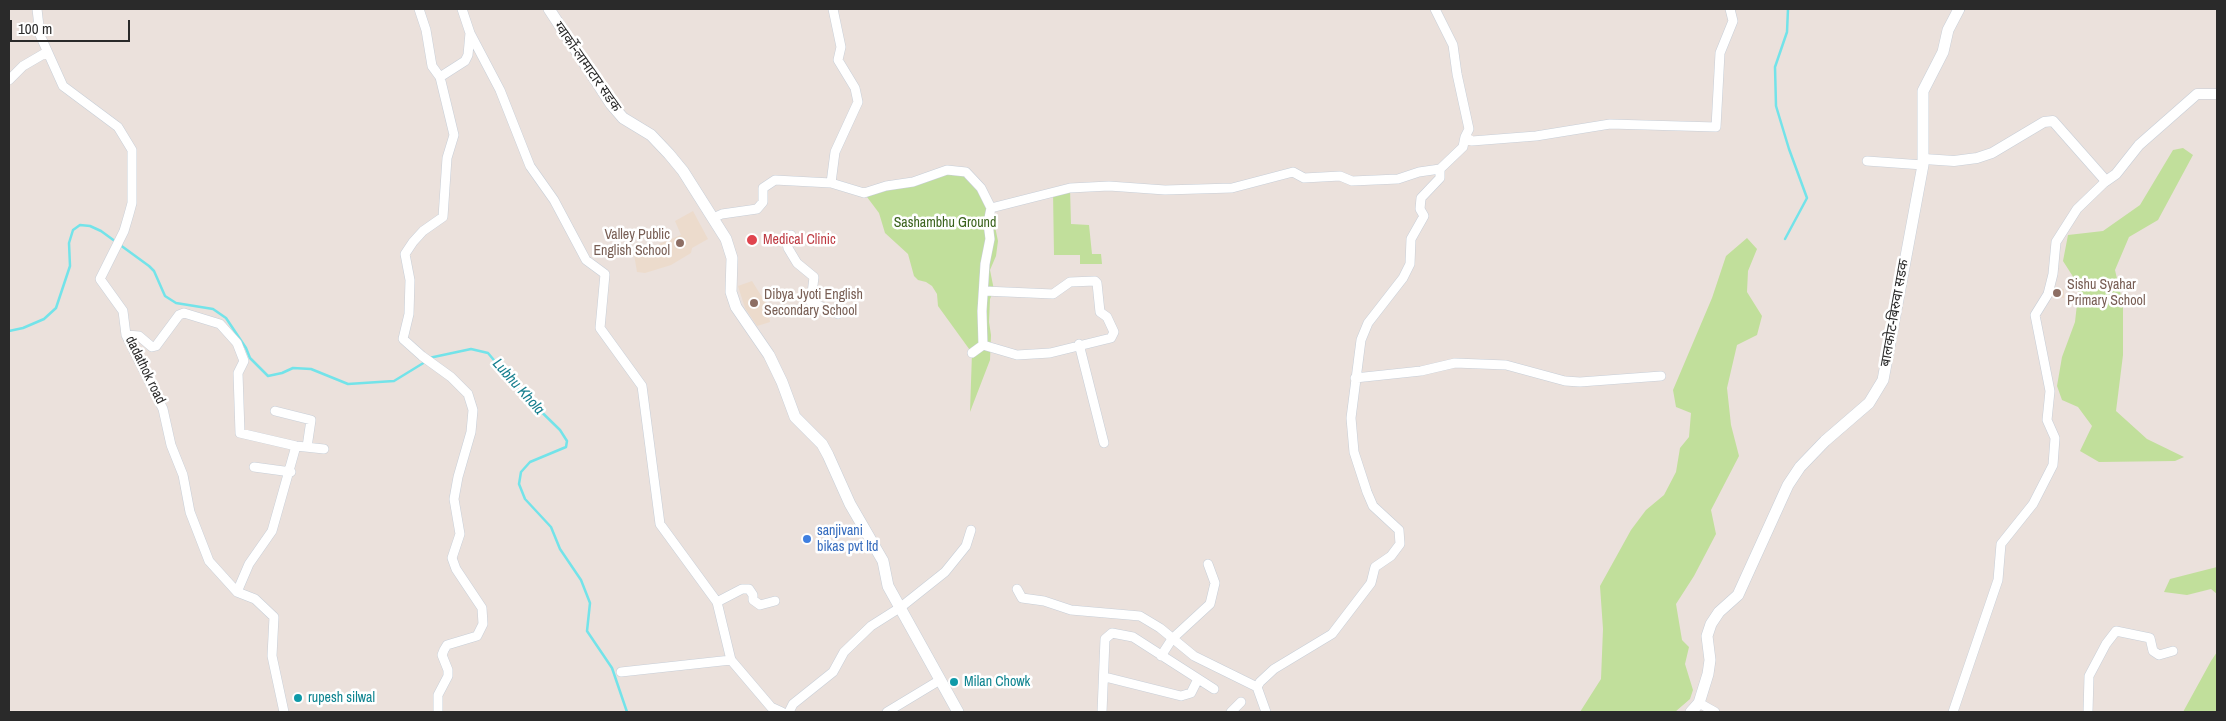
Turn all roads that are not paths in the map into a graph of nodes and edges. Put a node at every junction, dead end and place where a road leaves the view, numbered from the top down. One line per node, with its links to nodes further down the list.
1 (37, 9): 10 (street, dadathok road)
2 (418, 9): 11 (street)
3 (462, 9): 9 (street)
4 (549, 9): 21 (main road, ग्वार्को-लामाटार सडक)
5 (834, 9): 19 (street)
6 (1436, 9): 14 (street)
7 (1730, 9): 14 (street)
8 (1959, 9): 16 (main road, बालकोट-बिरुवा सडक)
9 (470, 33): 11 (street); 43 (street)
10 (47, 52): 12 (street); 25 (street, dadathok road)
11 (440, 77): 59 (street)
12 (9, 80)
13 (2217, 94): 18 (street)
14 (1465, 137): 17 (street)
15 (1867, 161): 16 (street)
16 (1923, 162): 18 (street); 56 (main road, बालकोट-बिरुवा सडक)
17 (1440, 169): 20 (street); 30 (street)
18 (2106, 181): 69 (street)
19 (831, 182): 20 (street); 21 (street)
20 (990, 208): 23 (street)
21 (713, 218): 44 (main road, ग्वार्को-लामाटार सडक)
22 (791, 235): 24 (street)
23 (984, 291): 26 (street); 27 (street)
24 (838, 314)
25 (126, 335): 33 (street); 41 (street, dadathok road)
26 (1079, 344): 27 (street); 32 (street)
27 (983, 345): 28 (street)
28 (972, 353)
29 (1661, 376): 30 (street)
30 (1356, 378): 53 (street)
31 (275, 410): 34 (street)
32 (1104, 443)
33 (296, 446): 34 (street); 37 (street)
34 (307, 447): 35 (street)
35 (324, 449)
36 (254, 467): 37 (street)
37 (291, 472): 41 (street)
38 (971, 530): 44 (street)
39 (1208, 564): 45 (street)
40 (1017, 589): 45 (street)
41 (237, 592): 58 (street, dadathok road)
42 (775, 601): 43 (street)
43 (717, 602): 48 (street)
44 (901, 607): 52 (main road, ग्वार्को-लामाटार सडक); 61 (street)
45 (1172, 639): 47 (street); 53 (street)
46 (2174, 651): 70 (street)
47 (1161, 656): 50 (street); 51 (street)
48 (731, 660): 49 (street); 57 (street)
49 (622, 672)
50 (1104, 677): 51 (street); 64 (street)
51 (1198, 678): 54 (street)
52 (940, 680): 62 (street); 63 (main road, ग्वार्को-लामाटार सडक)
53 (1257, 687): 66 (street)
54 (1214, 689)
55 (1241, 702): 65 (street)
56 (1699, 703): 67 (main road, बालकोट-बिरुवा सडक); 68 (street)
57 (768, 710): 60 (street)
58 (284, 712)
59 (438, 712)
60 (782, 712)
61 (789, 712)
62 (886, 712)
63 (958, 712)
64 (1102, 712)
65 (1231, 712)
66 (1266, 712)
67 (1690, 712)
68 (1715, 712)
69 (1953, 712)
70 (2088, 712)

